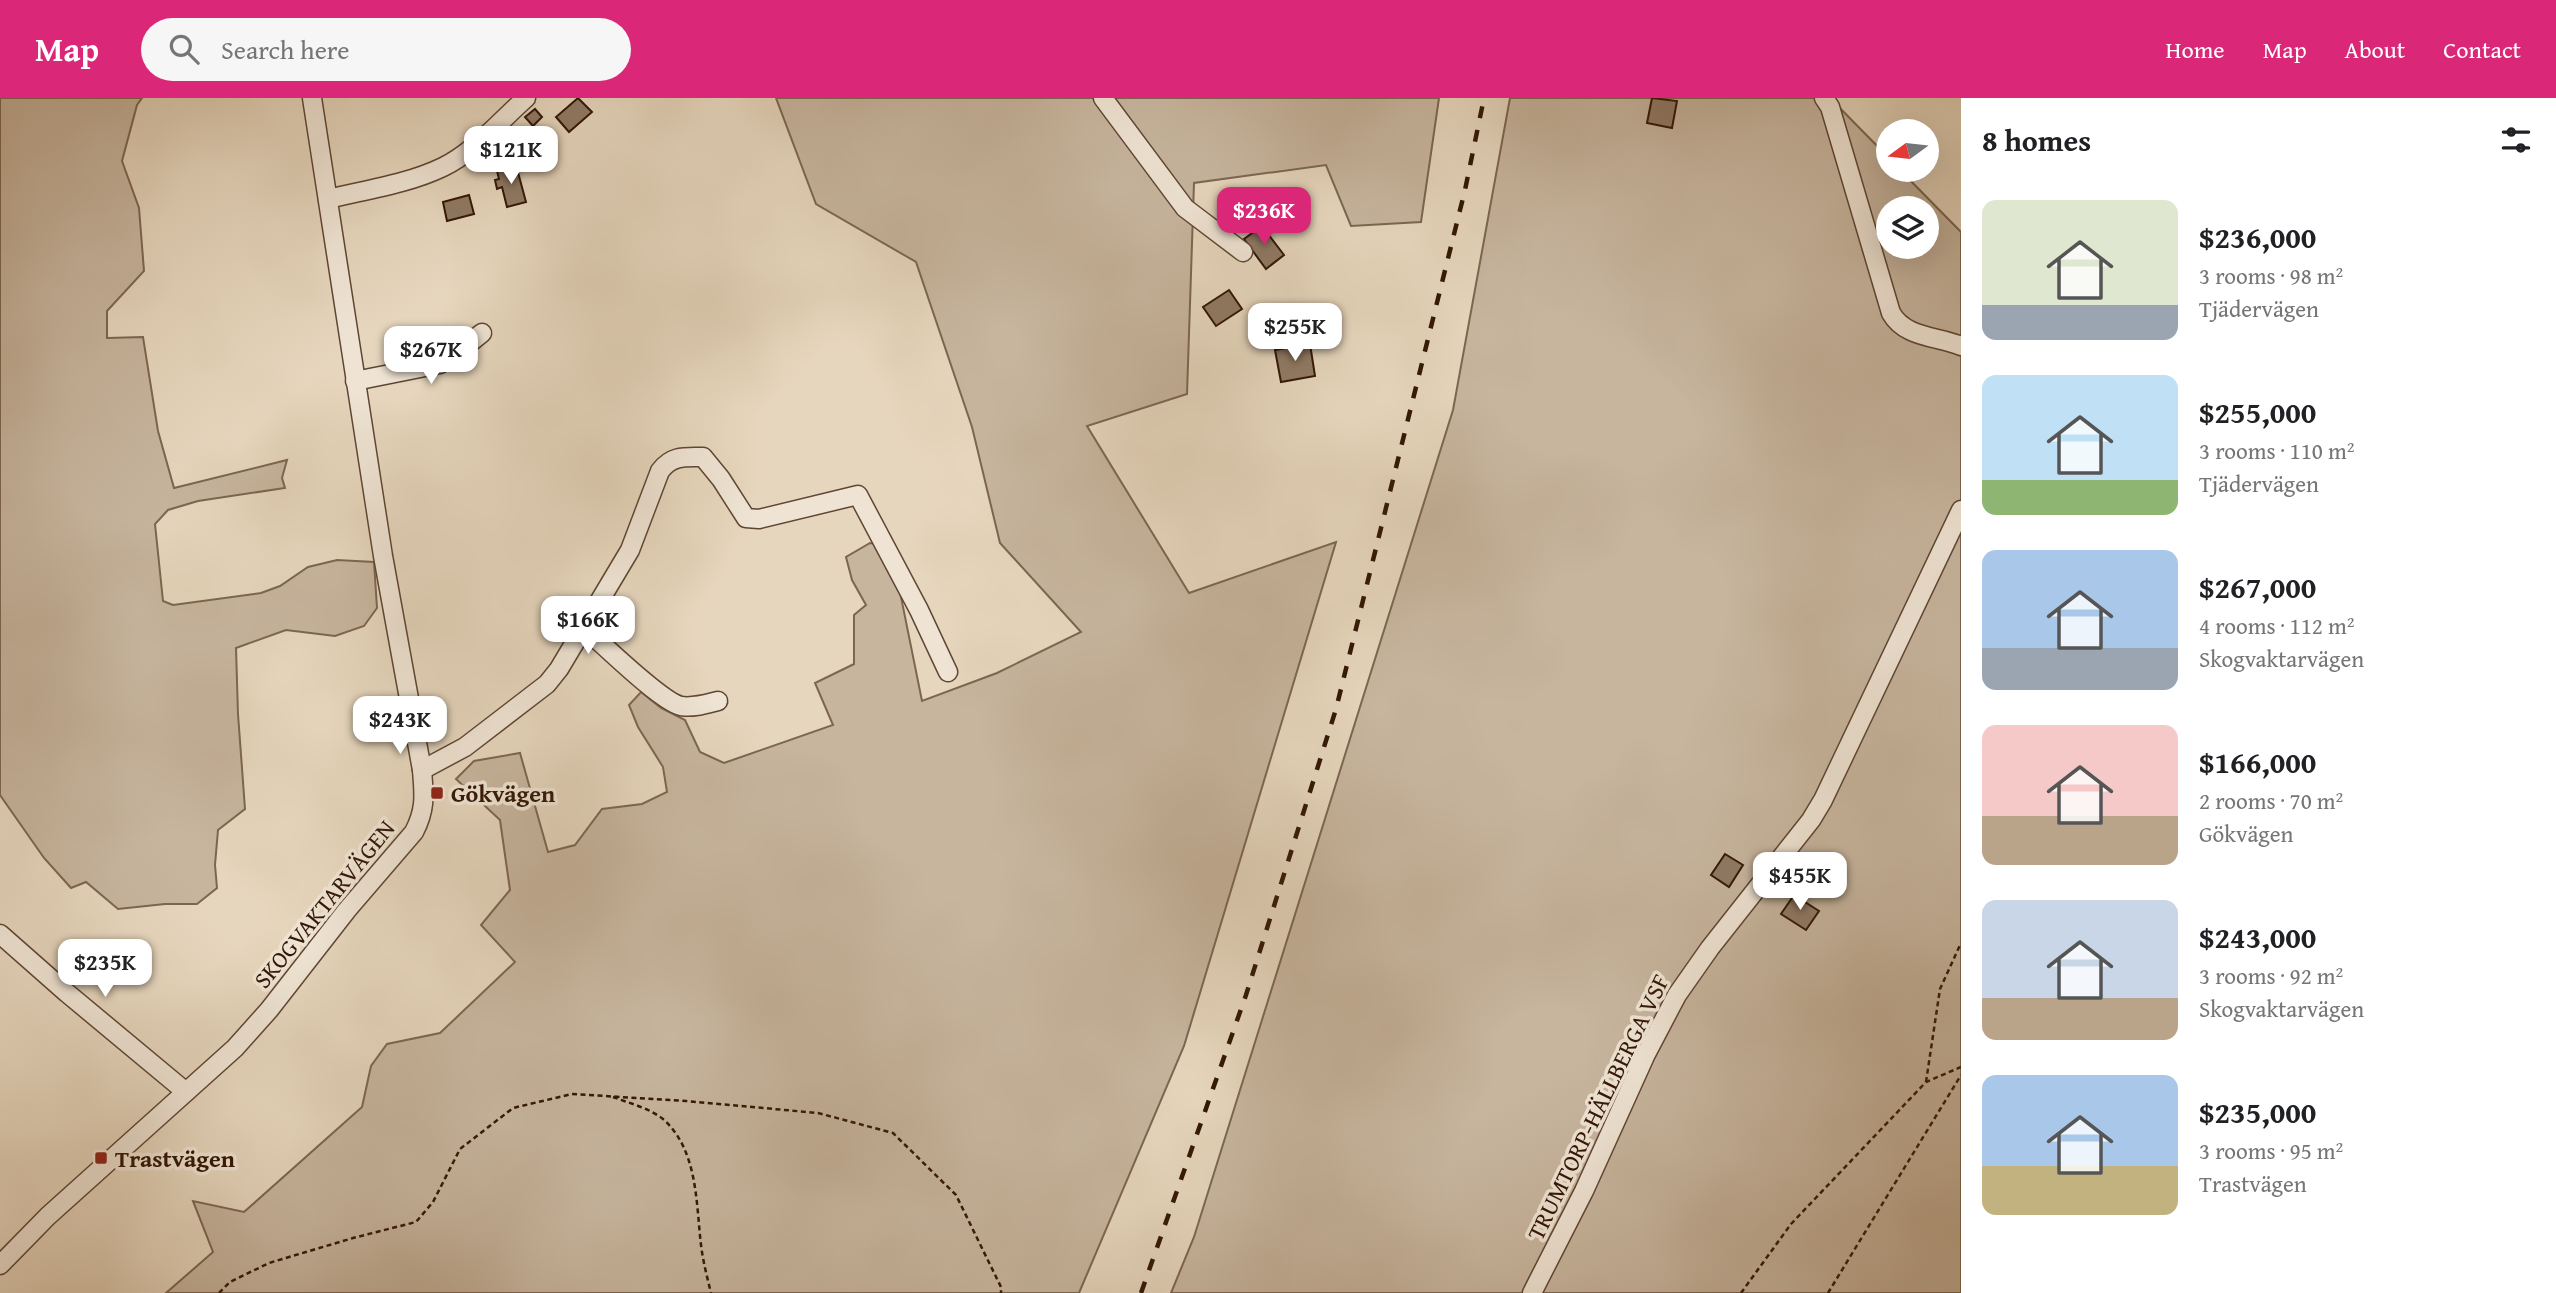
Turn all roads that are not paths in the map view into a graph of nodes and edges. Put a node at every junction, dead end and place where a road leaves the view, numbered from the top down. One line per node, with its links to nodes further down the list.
1 (312, 98): 5 (street, SKOGVAKTARVÄGEN)
2 (526, 98): 5 (street)
3 (1103, 98): 6 (street)
4 (1825, 98): 8 (street)
5 (328, 199): 9 (street, SKOGVAKTARVÄGEN)
6 (1243, 251)
7 (482, 333): 9 (street)
8 (1961, 346)
9 (355, 381): 14 (street, SKOGVAKTARVÄGEN)
10 (1961, 510): 18 (street, TRUMTORP-HÄLLBERGA VSF)
11 (583, 626): 12 (street); 13 (street); 14 (street)
12 (948, 673)
13 (718, 701)
14 (422, 770): 16 (street, SKOGVAKTARVÄGEN)
15 (0, 934): 16 (street)
16 (186, 1092): 17 (street, SKOGVAKTARVÄGEN)
17 (0, 1265)
18 (1532, 1293)

